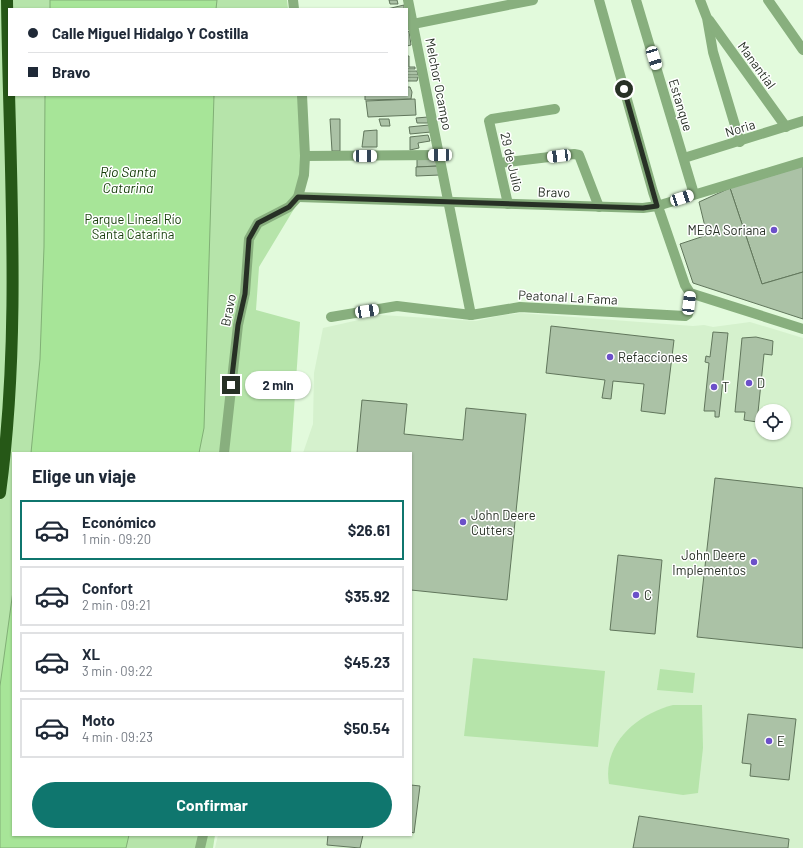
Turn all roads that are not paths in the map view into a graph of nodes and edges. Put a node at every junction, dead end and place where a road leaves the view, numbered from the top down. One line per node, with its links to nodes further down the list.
1 (7, 0): 10 (highway)
2 (408, 0): 9 (street, Melchor Ocampo)
3 (533, 0): 9 (street)
4 (600, 0): 27 (street)
5 (636, 0): 20 (street, Estanque)
6 (700, 0): 8 (street, Manantial)
7 (768, 0): 11 (street)
8 (707, 18): 16 (street, Manantial); 17 (street, Manantial)
9 (410, 25): 18 (street, Melchor Ocampo)
10 (8, 48)
11 (803, 50)
12 (9, 96): 34 (highway)
13 (302, 96): 19 (street)
14 (555, 109): 21 (street, 29 de Julio)
15 (803, 121): 16 (street, Noria)
16 (786, 127): 17 (street, Noria)
17 (740, 142): 20 (street, Noria)
18 (440, 155): 19 (street); 25 (street, Melchor Ocampo)
19 (305, 156): 24 (street)
20 (684, 158): 23 (street, Estanque)
21 (499, 162): 26 (street, 29 de Julio); 28 (street)
22 (803, 162): 23 (street, Bravo)
23 (694, 194): 27 (street, Bravo)
24 (298, 197): 25 (street, Bravo); 33 (street, Bravo)
25 (449, 202): 26 (street, Bravo); 30 (street, Melchor Ocampo)
26 (508, 204): 28 (street, Bravo)
27 (657, 206): 28 (street, Bravo); 29 (street)
28 (599, 207)
29 (690, 294): 30 (street, Peatonal La Fama); 32 (street)
30 (471, 315): 31 (street, Peatonal La Fama)
31 (331, 317)
32 (803, 328)
33 (224, 452)
34 (0, 493)
35 (203, 836): 36 (street)
36 (200, 848)

